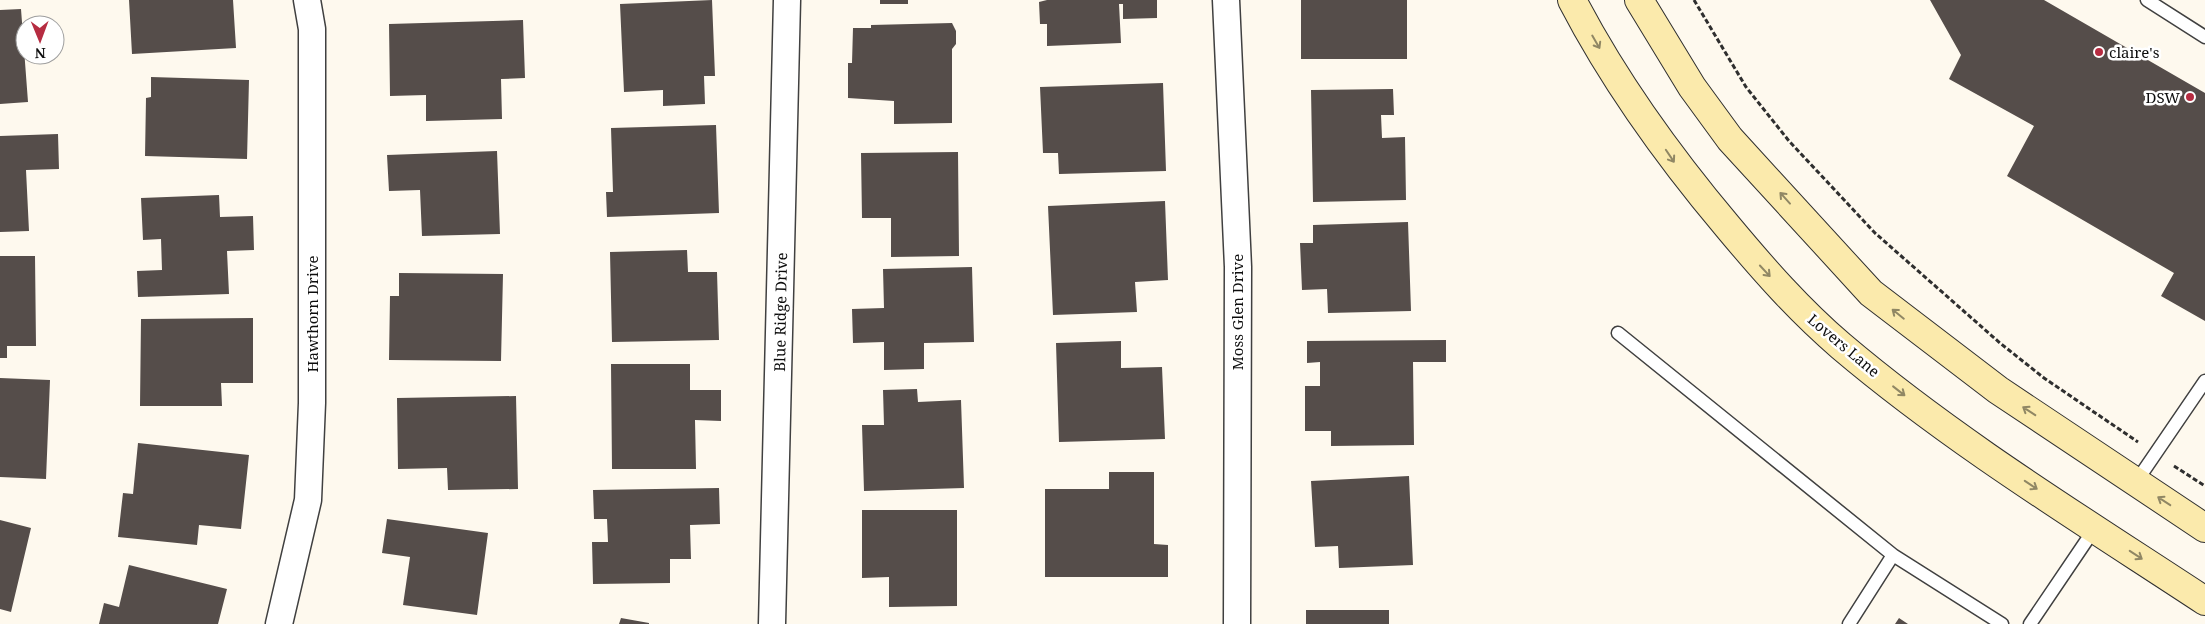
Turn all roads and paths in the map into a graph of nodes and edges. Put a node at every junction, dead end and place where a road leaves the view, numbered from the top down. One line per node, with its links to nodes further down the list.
1 (307, 0): 18 (street, Hawthorn Drive)
2 (787, 0): 19 (street, Blue Ridge Drive)
3 (1226, 0): 20 (street, Moss Glen Drive)
4 (1572, 0): 14 (street, Lovers Lane, one-way to 14)
5 (1639, 0): 12 (street, one-way to 5)
6 (1694, 0): 11 (path)
7 (2147, 0): 8 (lane)
8 (2205, 37)
9 (1618, 333): 16 (lane)
10 (2205, 381): 11 (lane)
11 (2156, 453): 12 (lane); 13 (path)
12 (2136, 482): 15 (street, one-way to 12)
13 (2205, 486)
14 (2095, 528): 17 (street, Lovers Lane, one-way to 17); 23 (lane)
15 (2205, 528)
16 (1893, 555): 21 (lane); 22 (lane)
17 (2205, 601)
18 (279, 624)
19 (772, 624)
20 (1237, 624)
21 (1849, 624)
22 (2002, 624)
23 (2030, 624)

